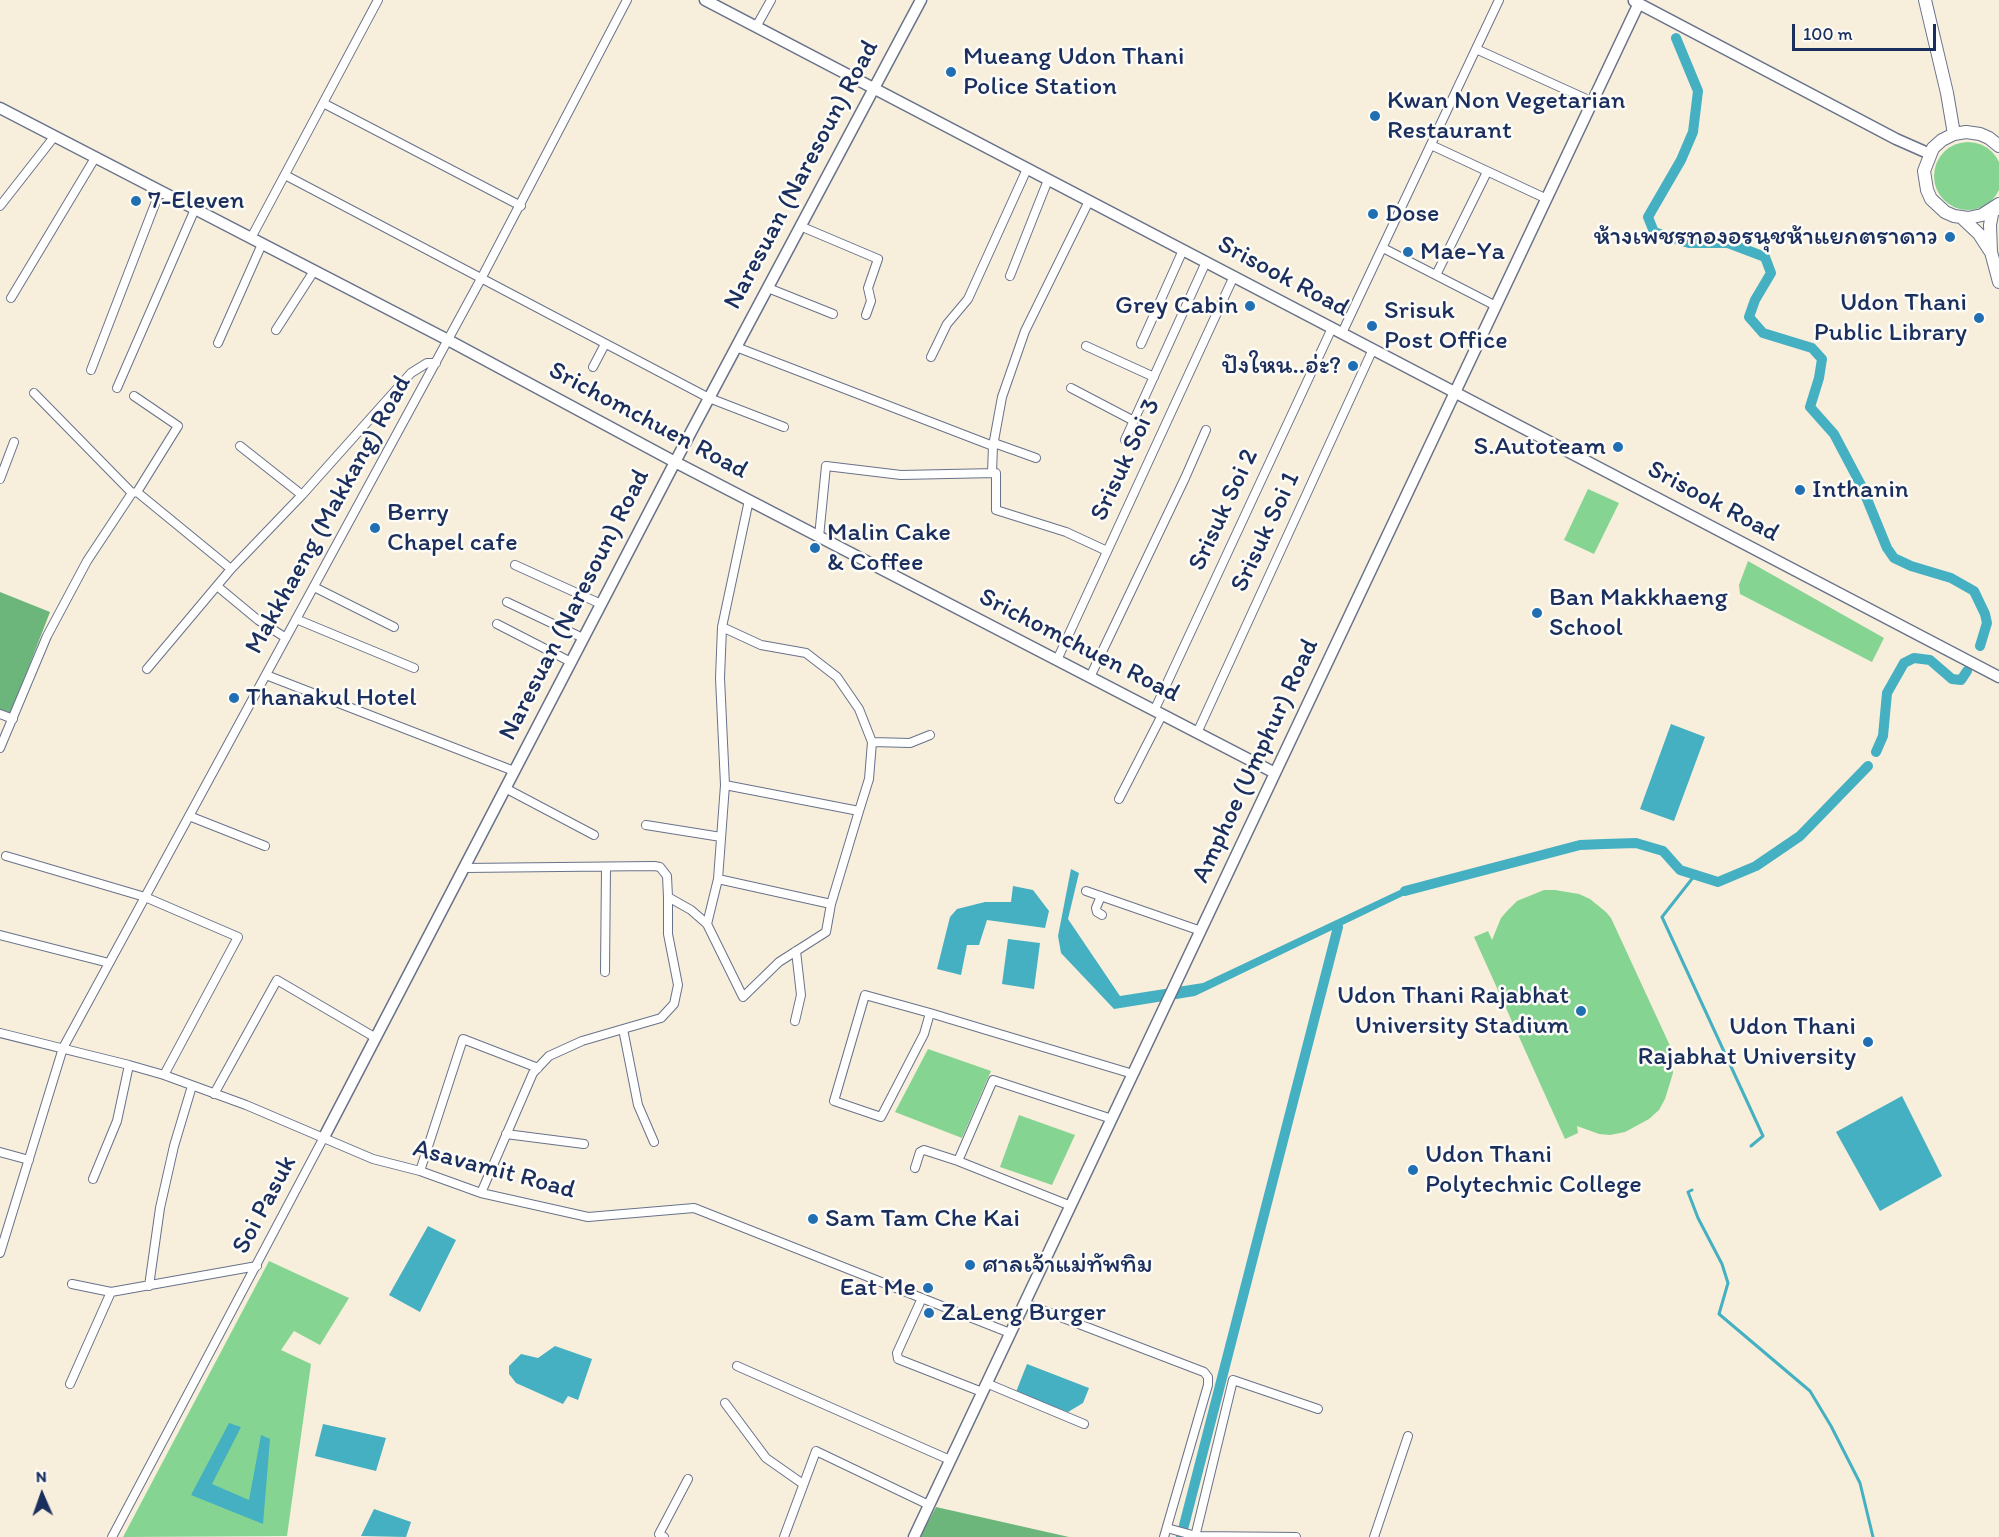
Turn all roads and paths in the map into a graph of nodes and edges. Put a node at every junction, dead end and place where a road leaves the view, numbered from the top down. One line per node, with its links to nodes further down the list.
1 (378, 0): 13 (street)
2 (627, 0): 30 (street, Makkhaeng (Makkang) Road)
3 (705, 0): 9 (street, Srisook Road)
4 (771, 0): 9 (street)
5 (921, 0): 11 (street, Naresuan (Naresoun) Road)
6 (1499, 0): 10 (street, Srisuk Soi 2)
7 (1925, 0): 15 (main road)
8 (1636, 2): 12 (street, Amphoe (Umphur) Road); 20 (street)
9 (756, 27): 11 (street, Srisook Road)
10 (1476, 49): 12 (street); 18 (street, Srisuk Soi 2)
11 (874, 88): 22 (street, Srisook Road); 34 (street, Naresuan (Naresoun) Road)
12 (1593, 102): 27 (street, Amphoe (Umphur) Road)
13 (323, 103): 24 (street); 30 (street)
14 (0, 108): 16 (street, Srichomchuen Road)
15 (1954, 134): 17 (main road); 20 (main road)
16 (54, 136): 21 (street, Srichomchuen Road); 29 (street)
17 (1994, 139): 19 (main road)
18 (1431, 145): 23 (street); 37 (street, Srisuk Soi 2)
19 (1999, 146)
20 (1930, 154): 33 (main road)
21 (95, 158): 26 (street, Srichomchuen Road); 48 (street)
22 (1027, 169): 25 (street, Srisook Road); 61 (street)
23 (1487, 172): 27 (street); 42 (street)
24 (285, 175): 35 (street); 45 (street)
25 (1048, 180): 28 (street, Srisook Road); 43 (street)
26 (160, 191): 32 (street, Srichomchuen Road); 64 (street)
27 (1547, 199): 49 (street, Amphoe (Umphur) Road)
28 (1089, 201): 38 (street, Srisook Road); 77 (street)
29 (0, 206)
30 (520, 206): 45 (street, Makkhaeng (Makkang) Road)
31 (1997, 207): 33 (main road); 39 (main road)
32 (195, 209): 35 (street, Srichomchuen Road); 66 (street)
33 (1961, 217): 39 (main road)
34 (800, 226): 47 (street, Naresuan (Naresoun) Road); 51 (street)
35 (251, 238): 36 (street, Srichomchuen Road)
36 (262, 244): 41 (street, Srichomchuen Road); 55 (street)
37 (1383, 248): 42 (street); 53 (street, Srisuk Soi 2)
38 (1183, 250): 40 (street, Srisook Road); 57 (street)
39 (1991, 252): 46 (main road)
40 (1206, 262): 44 (street, Srisook Road); 65 (street)
41 (314, 271): 52 (street); 54 (street, Srichomchuen Road)
42 (1436, 275): 49 (street)
43 (1010, 276)
44 (1234, 276): 53 (street, Srisook Road); 87 (street, Srisuk Soi 3)
45 (482, 277): 54 (street, Makkhaeng (Makkang) Road); 56 (street)
46 (1999, 282)
47 (768, 288): 50 (street); 59 (street, Naresuan (Naresoun) Road)
48 (11, 298)
49 (1496, 306): 69 (street, Amphoe (Umphur) Road)
50 (832, 314)
51 (866, 315)
52 (276, 330)
53 (1337, 331): 60 (street, Srisook Road); 107 (street, Srisuk Soi 2)
54 (448, 340): 62 (street, Makkhaeng (Makkang) Road); 80 (street, Srichomchuen Road)
55 (218, 343)
56 (605, 344): 63 (street); 71 (street)
57 (1141, 344)
58 (1086, 346): 65 (street)
59 (736, 347): 71 (street, Naresuan (Naresoun) Road); 77 (street)
60 (1373, 349): 69 (street, Srisook Road); 110 (street, Srisuk Soi 1)
61 (931, 357)
62 (436, 363): 84 (street); 91 (street, Makkhaeng (Makkang) Road)
63 (593, 368)
64 (91, 370)
65 (1154, 377): 72 (street)
66 (117, 388)
67 (1071, 388): 72 (street)
68 (33, 393): 83 (street)
69 (1455, 393): 106 (street, Srisook Road); 115 (street, Amphoe (Umphur) Road)
70 (134, 396): 83 (street)
71 (709, 398): 73 (street); 80 (street, Naresuan (Naresoun) Road)
72 (1134, 421): 75 (street)
73 (784, 427)
74 (1206, 430): 105 (street)
75 (1125, 440)
76 (14, 442): 82 (street)
77 (994, 445): 79 (street); 81 (street)
78 (240, 446): 84 (street)
79 (1036, 458)
80 (675, 462): 85 (street, Srichomchuen Road); 93 (street, Naresuan (Naresoun) Road)
81 (992, 473): 86 (street); 87 (street)
82 (0, 478)
83 (135, 492): 89 (street); 109 (street)
84 (302, 495): 89 (street)
85 (749, 500): 86 (street, Srichomchuen Road); 97 (street)
86 (819, 537): 100 (street, Srichomchuen Road)
87 (1107, 551): 100 (street, Srisuk Soi 3)
88 (515, 565): 93 (street)
89 (231, 569): 90 (street)
90 (217, 586): 98 (street); 103 (street)
91 (314, 587): 94 (street, Makkhaeng (Makkang) Road); 96 (street)
92 (507, 602): 99 (street)
93 (601, 604): 99 (street, Naresuan (Naresoun) Road)
94 (296, 620): 98 (street, Makkhaeng (Makkang) Road); 102 (street)
95 (497, 624): 101 (street)
96 (394, 627)
97 (722, 627): 112 (street); 116 (street)
98 (286, 638): 104 (street, Makkhaeng (Makkang) Road)
99 (583, 638): 101 (street, Naresuan (Naresoun) Road)
100 (1057, 660): 105 (street, Srichomchuen Road)
101 (571, 662): 114 (street, Naresuan (Naresoun) Road)
102 (414, 668)
103 (147, 669)
104 (266, 675): 114 (street); 120 (street, Makkhaeng (Makkang) Road)
105 (1090, 677): 107 (street, Srichomchuen Road)
106 (1999, 677)
107 (1158, 713): 110 (street, Srichomchuen Road); 118 (street, Srisuk Soi 2)
108 (0, 714): 109 (street)
109 (13, 719): 113 (street)
110 (1197, 733): 115 (street, Srichomchuen Road)
111 (930, 735): 112 (street)
112 (872, 742): 119 (street)
113 (0, 748)
114 (514, 771): 117 (street, Naresuan (Naresoun) Road)
115 (1275, 774): 136 (street, Amphoe (Umphur) Road)
116 (725, 785): 119 (street); 123 (street)
117 (505, 788): 122 (street); 126 (street, Naresuan (Naresoun) Road)
118 (1119, 799)
119 (859, 811): 133 (street)
120 (189, 816): 124 (street); 131 (street, Makkhaeng (Makkang) Road)
121 (646, 825): 123 (street)
122 (594, 835)
123 (722, 837): 128 (street)
124 (265, 846)
125 (6, 856): 131 (street)
126 (464, 868): 127 (street); 145 (street, Naresuan (Naresoun) Road)
127 (606, 868): 132 (street); 140 (street)
128 (718, 879): 133 (street); 135 (street)
129 (1086, 891): 130 (street)
130 (1101, 896): 134 (street); 136 (street)
131 (145, 897): 139 (street, Makkhaeng (Makkang) Road); 150 (street)
132 (668, 897): 135 (street); 143 (street)
133 (831, 904): 138 (street)
134 (1102, 915)
135 (707, 924): 138 (street)
136 (1201, 931): 149 (street, Amphoe (Umphur) Road)
137 (0, 935): 139 (street)
138 (796, 951): 142 (street)
139 (109, 963): 146 (street, Makkhaeng (Makkang) Road)
140 (605, 972)
141 (930, 1013): 141 (street); 149 (street)
142 (795, 1022)
143 (623, 1029): 148 (street); 156 (street)
144 (0, 1033): 146 (street, Asavamit Road)
145 (375, 1038): 152 (street); 155 (street, Naresuan (Naresoun) Road)
146 (63, 1048): 147 (street, Asavamit Road); 159 (street, Makkhaeng (Makkang) Road)
147 (129, 1065): 150 (street, Asavamit Road); 163 (street)
148 (538, 1068): 154 (street); 162 (street)
149 (1133, 1074): 153 (street, Amphoe (Umphur) Road)
150 (164, 1075): 151 (street, Asavamit Road)
151 (192, 1086): 152 (street, Asavamit Road); 169 (street)
152 (214, 1094): 155 (street, Asavamit Road)
153 (1112, 1119): 160 (street); 165 (street, Amphoe (Umphur) Road)
154 (506, 1134): 157 (street); 164 (street)
155 (324, 1137): 162 (street, Asavamit Road); 167 (street, Soi Pasuk)
156 (654, 1142)
157 (584, 1144)
158 (0, 1152): 159 (street)
159 (29, 1160): 166 (street, Makkhaeng (Makkang) Road)
160 (958, 1161): 161 (street); 165 (street)
161 (915, 1168)
162 (420, 1171): 164 (street, Asavamit Road)
163 (93, 1179)
164 (481, 1193): 171 (street, Asavamit Road)
165 (1071, 1206): 172 (street, Amphoe (Umphur) Road)
166 (1, 1247)
167 (257, 1266): 169 (street); 187 (street, Soi Pasuk)
168 (72, 1284): 170 (street)
169 (149, 1286): 170 (street)
170 (111, 1292): 175 (street)
171 (922, 1298): 173 (street, Asavamit Road); 176 (street)
172 (1024, 1303): 173 (street, Amphoe (Umphur) Road); 185 (street)
173 (1010, 1333): 176 (street, Amphoe (Umphur) Road)
174 (738, 1366): 181 (street)
175 (70, 1384)
176 (984, 1388): 179 (street); 181 (street, Amphoe (Umphur) Road)
177 (725, 1403): 183 (street)
178 (1318, 1409): 186 (street)
179 (1083, 1424)
180 (1408, 1436): 193 (street)
181 (950, 1460): 184 (street, Amphoe (Umphur) Road)
182 (688, 1479): 188 (street)
183 (803, 1484): 184 (street); 189 (street)
184 (929, 1504): 190 (street, Amphoe (Umphur) Road)
185 (1167, 1528): 186 (street); 191 (street)
186 (1194, 1536): 192 (street)
187 (112, 1537)
188 (664, 1537)
189 (784, 1537)
190 (914, 1537)
191 (1164, 1537)
192 (1296, 1537)
193 (1374, 1537)

